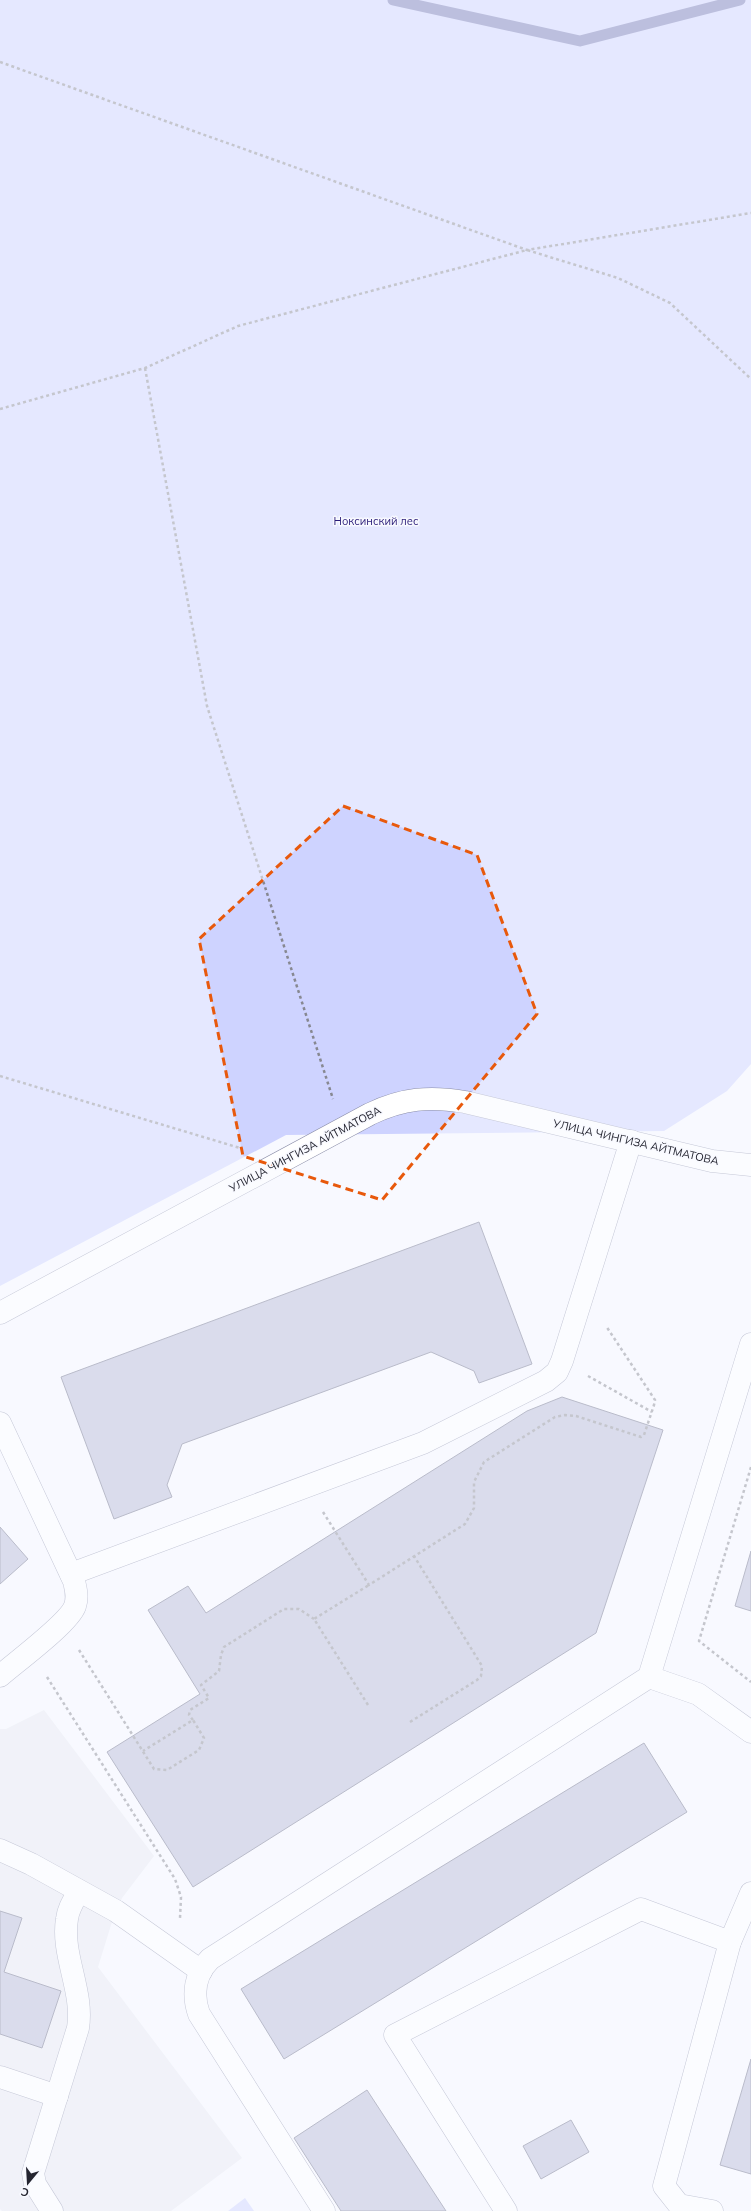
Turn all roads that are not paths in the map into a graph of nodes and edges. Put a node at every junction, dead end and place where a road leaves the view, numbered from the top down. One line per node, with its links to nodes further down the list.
1 (632, 1141): 2 (street, УЛИЦА ЧИНГИЗА АЙТМАТОВА); 3 (street, УЛИЦА ЧИНГИЗА АЙТМАТОВА); 6 (street)
2 (751, 1165)
3 (0, 1313)
4 (751, 1344): 8 (street)
5 (0, 1424): 6 (street)
6 (71, 1574): 7 (street)
7 (0, 1676)
8 (650, 1676): 9 (street); 14 (street)
9 (751, 1732)
10 (0, 1850): 11 (street)
11 (79, 1891): 14 (street); 16 (street)
12 (751, 1893): 13 (street)
13 (730, 1942): 17 (street); 20 (street)
14 (201, 1970): 19 (street)
15 (0, 2077): 16 (street)
16 (57, 2096): 18 (street)
17 (675, 2208): 21 (street)
18 (52, 2211)
19 (324, 2211)
20 (506, 2211)
21 (712, 2211)

